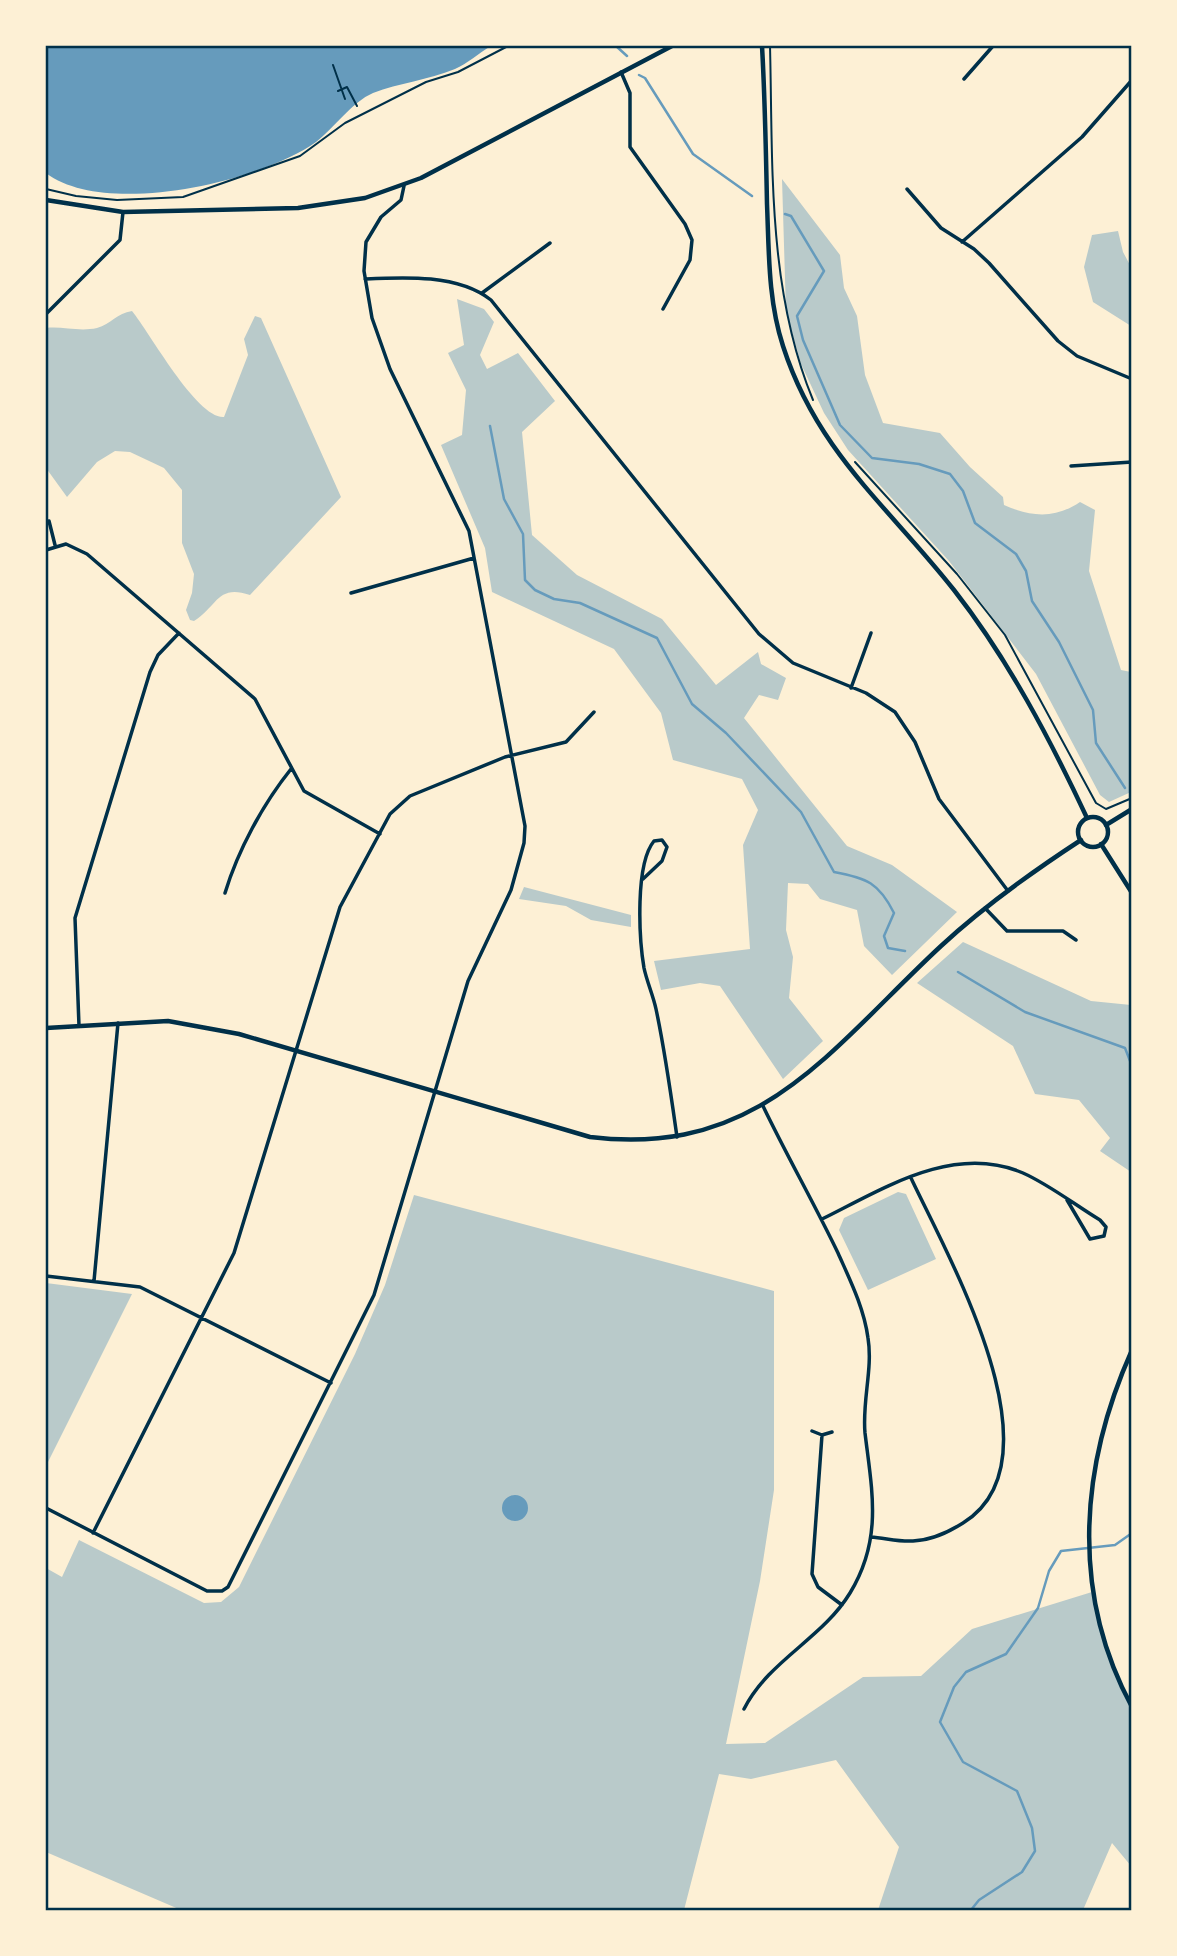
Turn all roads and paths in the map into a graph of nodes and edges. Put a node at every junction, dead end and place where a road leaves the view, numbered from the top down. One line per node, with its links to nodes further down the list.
1 (508, 46): 14 (path)
2 (672, 46): 7 (main road)
3 (762, 46): 42 (main road)
4 (770, 46): 25 (path)
5 (993, 46): 8 (street)
6 (333, 65): 11 (path)
7 (621, 72): 13 (main road); 22 (street)
8 (964, 79)
9 (1132, 80): 18 (street)
10 (338, 91): 12 (path)
11 (345, 99)
12 (357, 106)
13 (404, 186): 17 (main road); 20 (street)
14 (46, 189)
15 (907, 189): 18 (street)
16 (46, 200): 17 (main road)
17 (122, 212): 23 (street)
18 (962, 242): 24 (street)
19 (550, 243): 21 (street)
20 (365, 279): 21 (street); 32 (street)
21 (482, 293): 36 (street)
22 (663, 309)
23 (46, 314)
24 (1132, 379)
25 (817, 408)
26 (847, 454): 40 (path)
27 (1132, 462): 28 (street)
28 (1071, 466)
29 (49, 521): 30 (street)
30 (55, 545): 31 (street); 34 (street)
31 (46, 550)
32 (474, 558): 33 (street); 38 (street)
33 (351, 593)
34 (179, 633): 39 (street); 54 (street)
35 (871, 633): 36 (street)
36 (851, 688): 48 (street)
37 (594, 712): 38 (street)
38 (512, 755): 44 (street); 57 (street)
39 (291, 769): 44 (street); 49 (street)
40 (1132, 798)
41 (1132, 809): 43 (main road)
42 (1087, 818): 43 (main road); 45 (main road)
43 (1106, 825): 46 (main road)
44 (380, 834): 56 (street)
45 (1081, 840): 46 (main road); 48 (main road)
46 (1101, 844): 50 (main road)
47 (643, 879): 47 (street); 59 (street)
48 (1008, 891): 51 (main road)
49 (225, 893)
50 (1132, 894)
51 (985, 908): 52 (street); 58 (main road)
52 (1076, 940)
53 (118, 1023): 54 (main road); 56 (main road); 64 (street)
54 (79, 1026): 55 (main road)
55 (46, 1028)
56 (297, 1051): 57 (main road); 65 (street)
57 (435, 1092): 59 (main road); 67 (street)
58 (763, 1107): 59 (main road); 62 (street)
59 (677, 1137)
60 (911, 1178): 61 (street); 62 (street); 73 (street)
61 (1066, 1199): 61 (street)
62 (822, 1219): 73 (street)
63 (46, 1276): 64 (street)
64 (94, 1281): 65 (street)
65 (201, 1318): 67 (street); 72 (street)
66 (1132, 1350): 75 (main road)
67 (331, 1383): 72 (street)
68 (813, 1431): 70 (street)
69 (832, 1432): 70 (street)
70 (822, 1435): 74 (street)
71 (46, 1508): 72 (street)
72 (93, 1533)
73 (871, 1537): 74 (street)
74 (842, 1605): 76 (street)
75 (1132, 1707)
76 (744, 1709)

